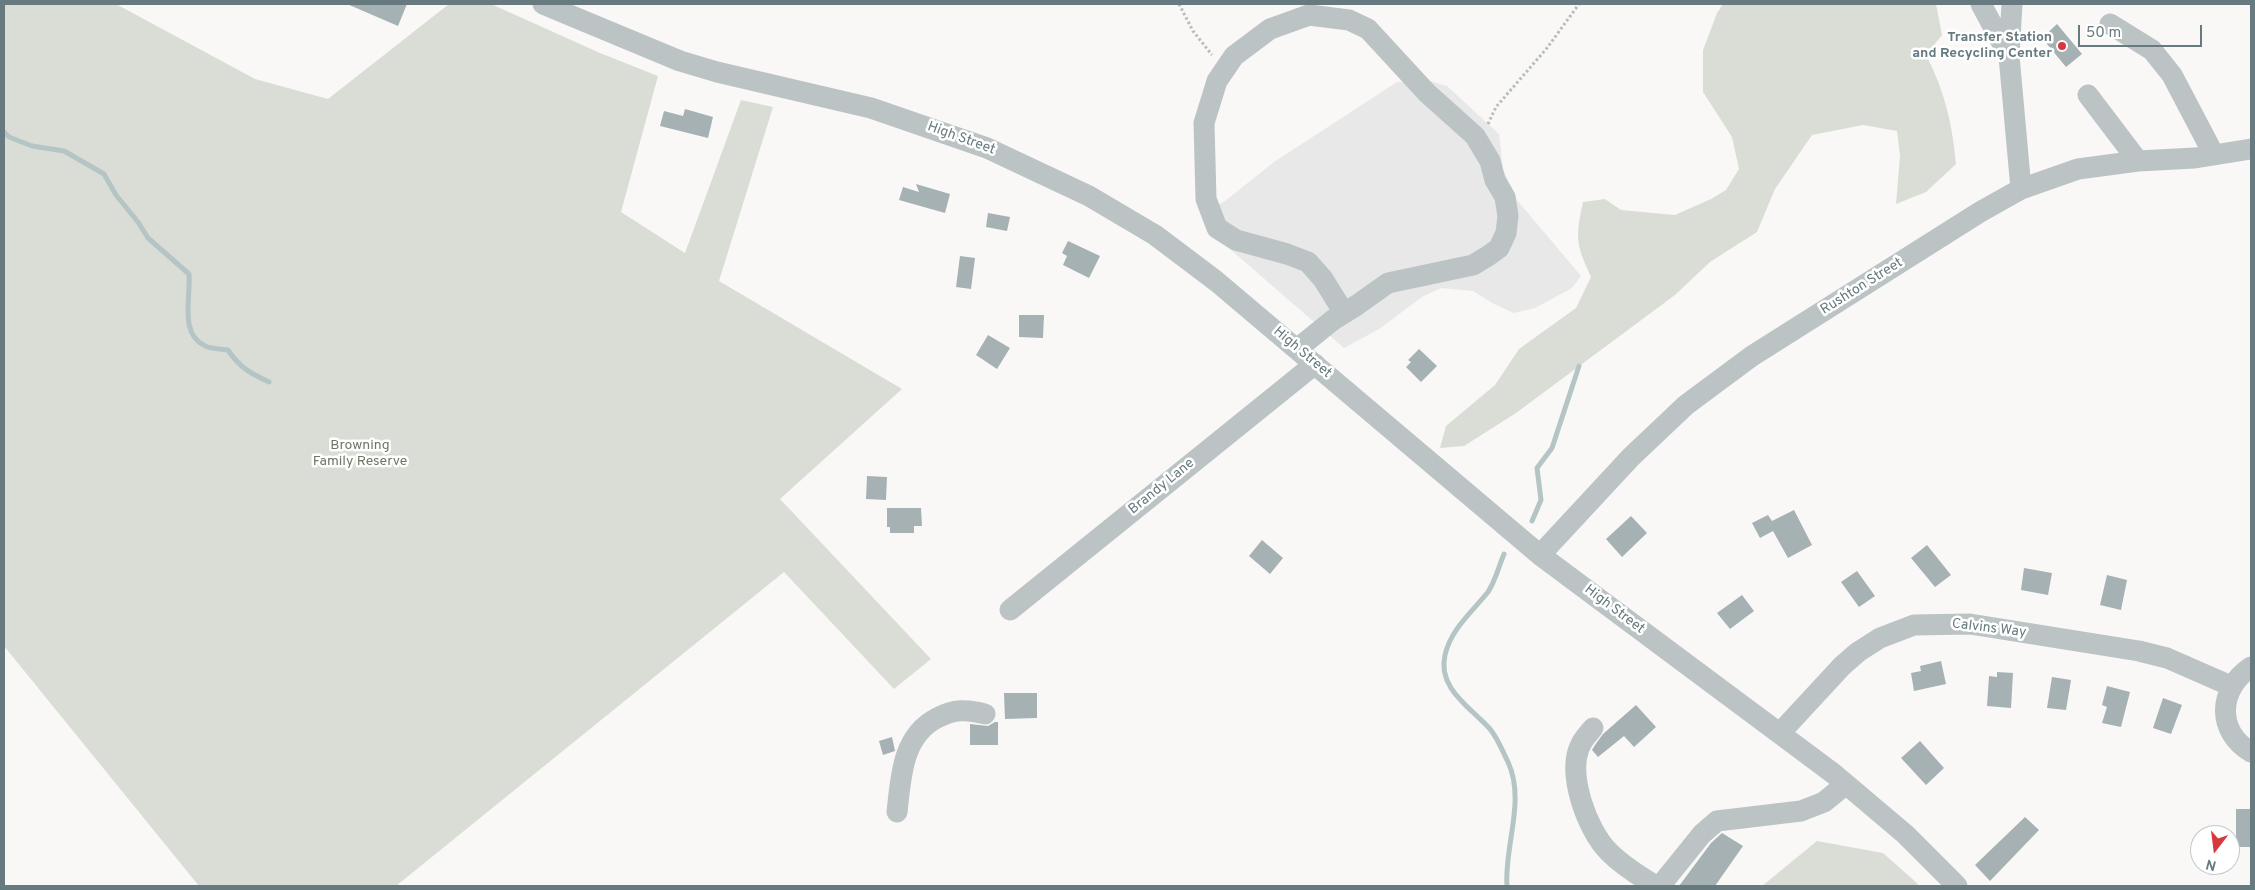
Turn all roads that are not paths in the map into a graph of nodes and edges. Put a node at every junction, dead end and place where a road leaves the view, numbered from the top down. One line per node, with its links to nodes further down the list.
1 (543, 4): 12 (street, High Street)
2 (1981, 4): 5 (street)
3 (2012, 4): 5 (street)
4 (2110, 24): 8 (street)
5 (2009, 56): 10 (street)
6 (2088, 95): 9 (street)
7 (2251, 149): 8 (street, Rushton Street)
8 (2214, 155): 9 (street, Rushton Street)
9 (2138, 161): 10 (street, Rushton Street)
10 (2021, 189): 14 (street, Rushton Street)
11 (1344, 313): 11 (street); 12 (street)
12 (1297, 349): 13 (street, High Street)
13 (1315, 364): 14 (street, High Street); 15 (street, Brandy Lane)
14 (1540, 555): 20 (street, High Street)
15 (1010, 610)
16 (2251, 667): 17 (street)
17 (2231, 686): 20 (street, Calvins Way); 21 (street)
18 (985, 714): 23 (street)
19 (1593, 728): 24 (street)
20 (1780, 733): 22 (street, High Street)
21 (2251, 752)
22 (1846, 784): 24 (street); 25 (street, High Street)
23 (898, 812)
24 (1658, 886)
25 (1957, 886)

